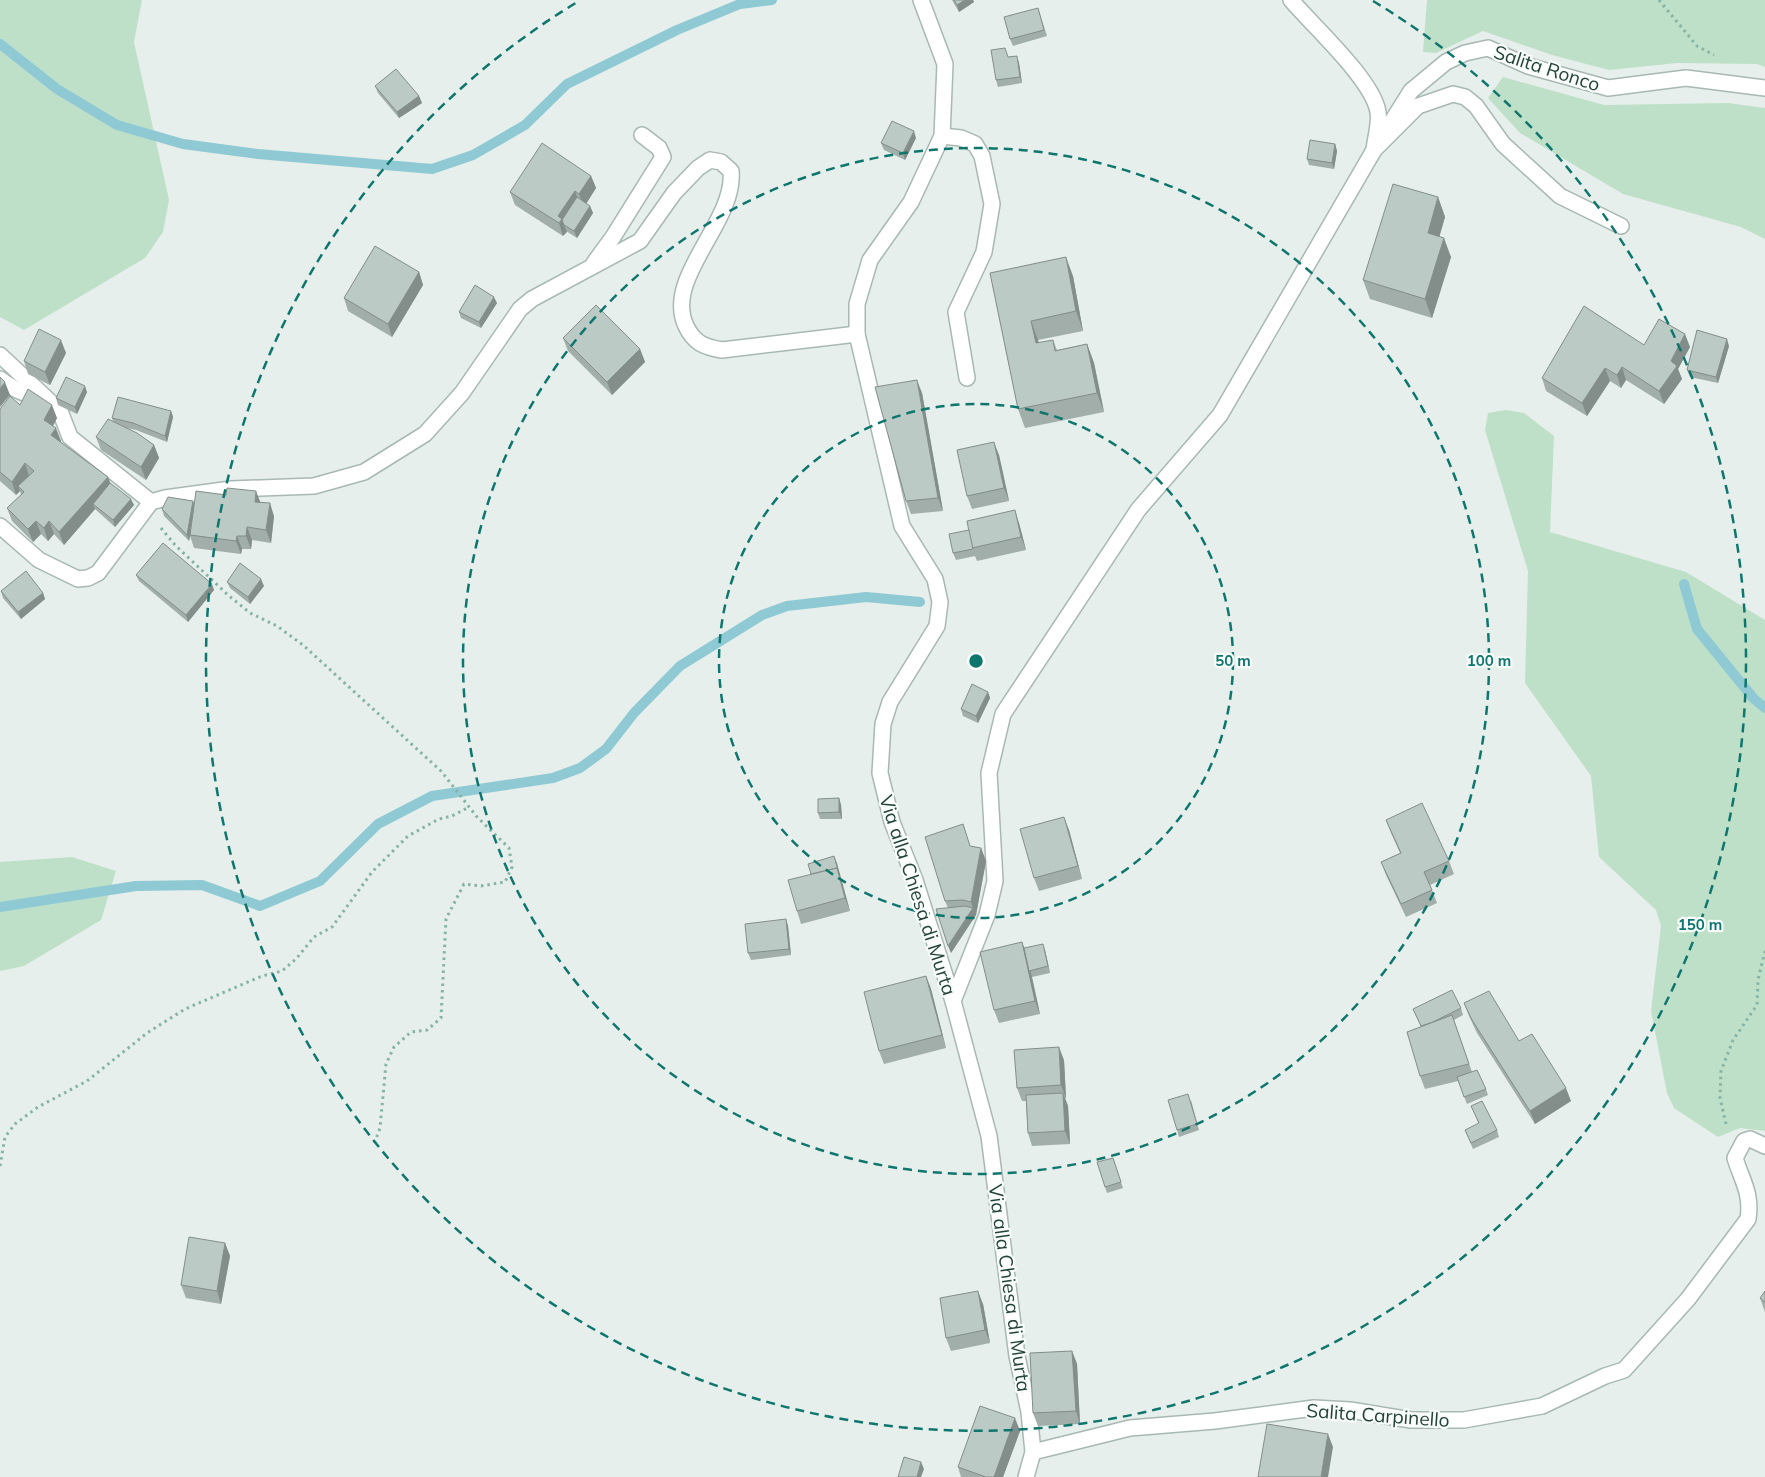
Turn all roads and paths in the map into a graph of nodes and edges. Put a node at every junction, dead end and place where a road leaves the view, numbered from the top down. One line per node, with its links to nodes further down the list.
1 (921, 0): 7 (street, Via alla Chiesa di Murta)
2 (1291, 0): 8 (street)
3 (1660, 0): 4 (path)
4 (1718, 57)
5 (1765, 88): 8 (street, Salita Ronco)
6 (642, 135): 10 (street)
7 (942, 136): 11 (street, Via alla Chiesa di Murta); 13 (street)
8 (1374, 150): 9 (street); 20 (street)
9 (1621, 226)
10 (590, 269): 11 (street); 16 (street)
11 (857, 334): 20 (street, Via alla Chiesa di Murta)
12 (0, 356): 15 (street)
13 (967, 378)
14 (0, 379): 15 (street)
15 (44, 397): 16 (street)
16 (151, 502): 17 (street); 18 (path)
17 (0, 526)
18 (469, 806): 22 (path); 24 (path)
19 (1765, 951): 23 (path)
20 (953, 1001): 25 (street, Via alla Chiesa di Murta)
21 (1765, 1146): 23 (street)
22 (373, 1147)
23 (1734, 1158): 25 (street, Salita Carpinello)
24 (0, 1166)
25 (1033, 1452): 26 (street, Via alla Chiesa di Murta)
26 (1026, 1477)

